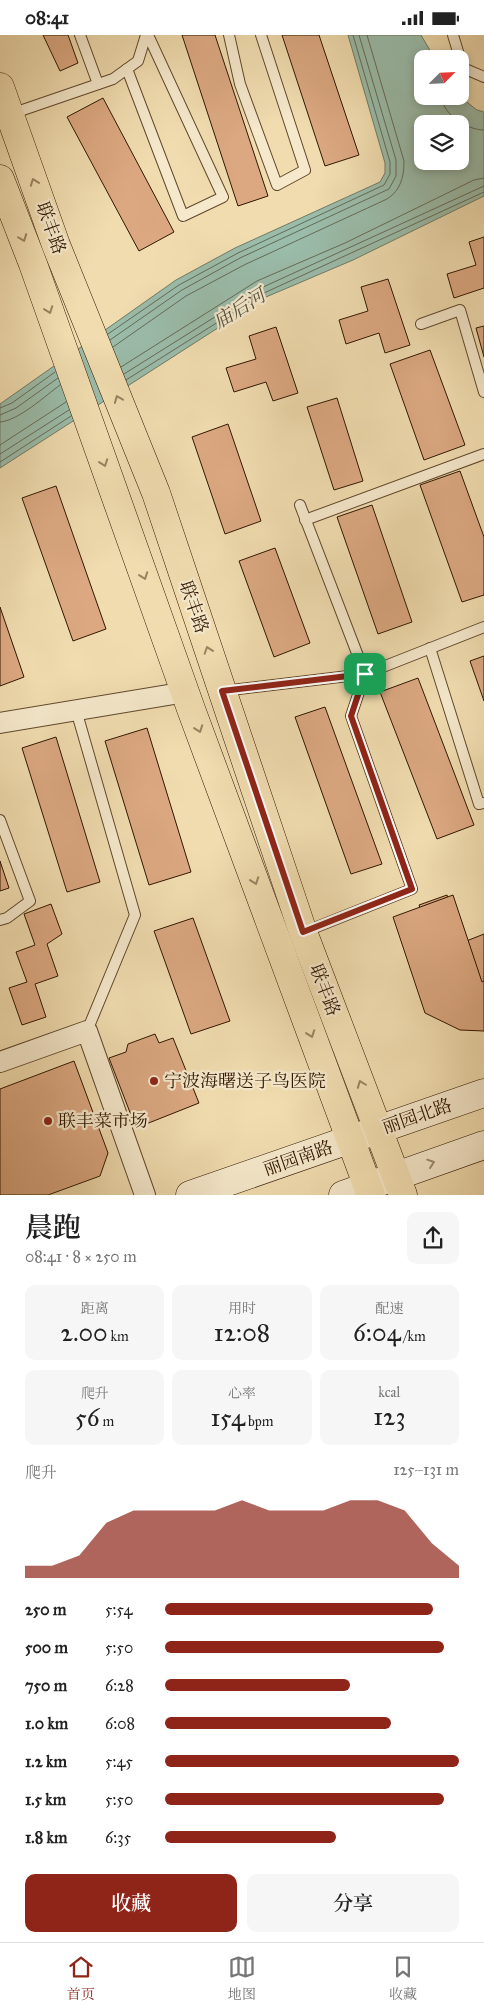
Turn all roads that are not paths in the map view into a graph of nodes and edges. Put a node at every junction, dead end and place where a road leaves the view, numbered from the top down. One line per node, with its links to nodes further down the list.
1 (80, 35): 8 (lane)
2 (147, 35): 6 (lane); 6 (lane)
3 (229, 35): 4 (lane)
4 (261, 35)
5 (453, 35): 7 (lane)
6 (127, 69): 8 (lane)
7 (484, 77)
8 (98, 84): 10 (lane)
9 (0, 87): 10 (main road, 联丰路)
10 (10, 115): 21 (main road, 联丰路, one-way to 10)
11 (0, 179): 20 (main road, 联丰路, one-way to 20)
12 (421, 324): 13 (lane)
13 (484, 392)
14 (484, 454): 16 (lane)
15 (300, 505): 16 (lane)
16 (305, 520): 19 (lane)
17 (484, 627): 18 (lane)
18 (430, 648): 19 (lane); 24 (lane)
19 (365, 674): 21 (lane); 27 (lane)
20 (186, 691): 22 (street); 32 (main road, 联丰路, one-way to 32)
21 (222, 691): 27 (main road, 联丰路)
22 (76, 710): 23 (street); 28 (lane)
23 (0, 723)
24 (484, 803)
25 (0, 821): 26 (lane)
26 (0, 920)
27 (303, 932): 31 (main road, 联丰路, one-way to 27)
28 (87, 1031): 29 (street); 36 (street)
29 (0, 1062)
30 (484, 1093): 31 (main road, 丽园北路)
31 (378, 1130): 32 (main road, 丽园北路); 34 (main road, 联丰路)
32 (350, 1141): 35 (main road, 联丰路); 37 (main road, 丽园南路)
33 (484, 1145): 34 (main road, one-way to 33)
34 (399, 1185): 35 (main road)
35 (370, 1190): 38 (main road)
36 (145, 1195)
37 (190, 1195)
38 (343, 1195)

